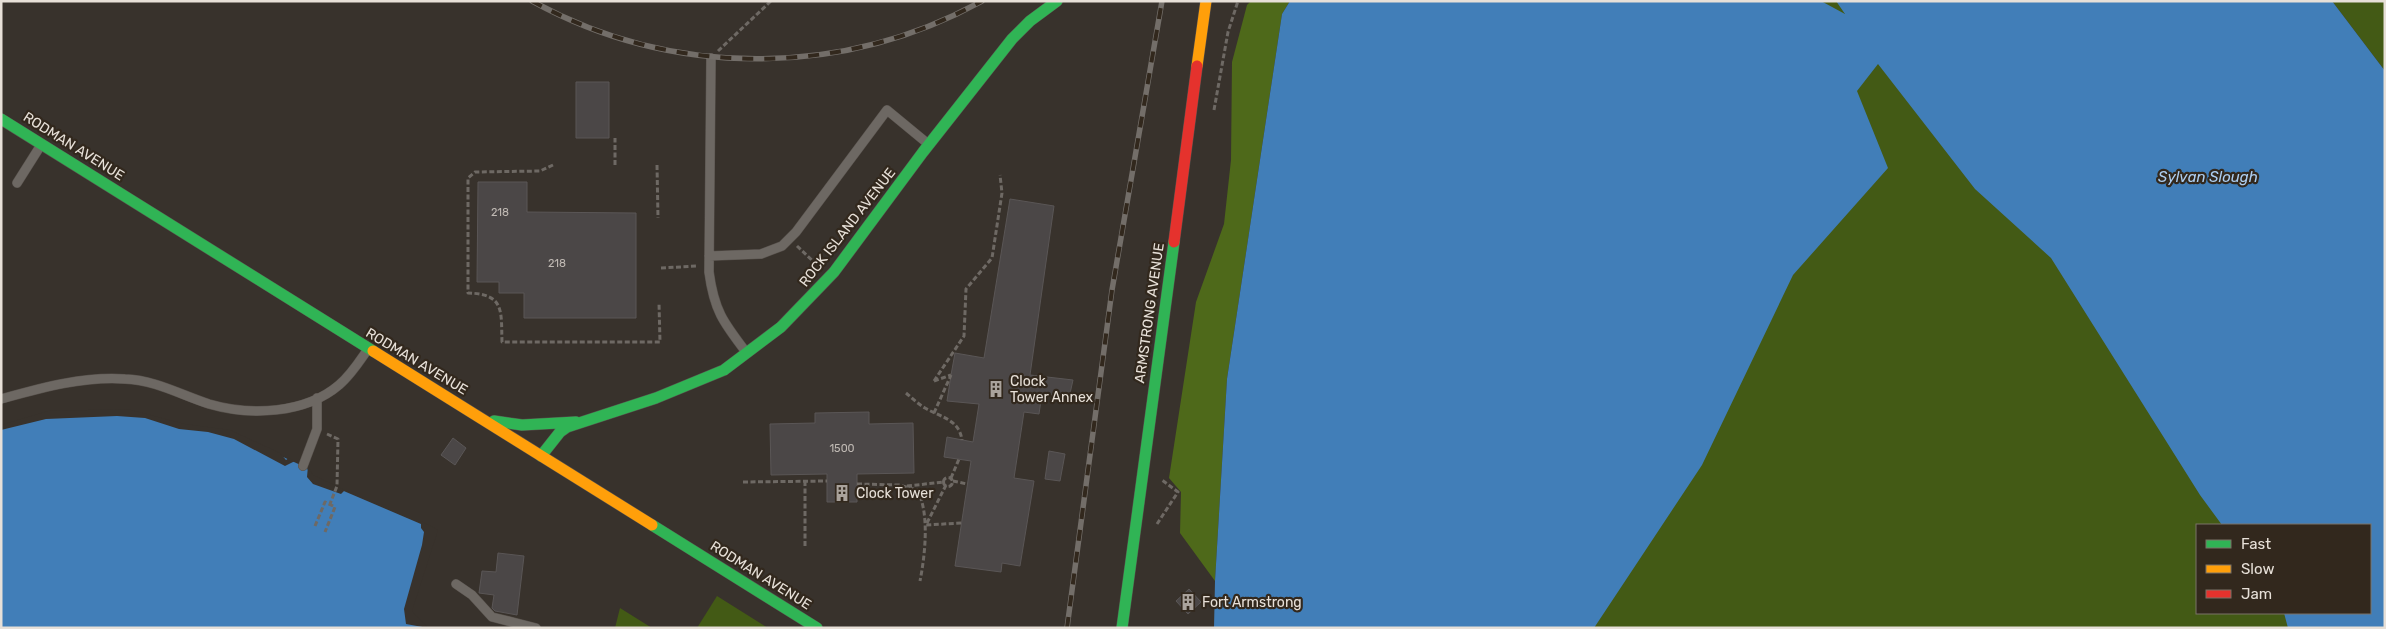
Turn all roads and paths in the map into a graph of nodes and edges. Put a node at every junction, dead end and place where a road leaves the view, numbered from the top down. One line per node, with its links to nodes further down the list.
1 (770, 1): 4 (path)
2 (1057, 1): 8 (street, ROCK ISLAND AVENUE)
3 (1206, 1): 53 (street, ARMSTRONG AVENUE)
4 (711, 58): 16 (lane)
5 (1, 119): 7 (street, RODMAN AVENUE)
6 (615, 138): 10 (path)
7 (42, 144): 13 (lane); 21 (street, RODMAN AVENUE)
8 (929, 144): 15 (lane); 22 (street, ROCK ISLAND AVENUE)
9 (554, 165): 20 (path)
10 (615, 165)
11 (657, 165): 14 (path)
12 (1000, 175): 26 (path)
13 (17, 182)
14 (658, 218)
15 (789, 239): 16 (lane); 18 (path)
16 (709, 256): 22 (lane)
17 (697, 258): 19 (path)
18 (820, 267)
19 (661, 268)
20 (659, 303)
21 (368, 349): 24 (lane); 27 (street, RODMAN AVENUE)
22 (747, 354): 28 (street, ROCK ISLAND AVENUE)
23 (906, 393): 26 (path)
24 (317, 398): 25 (lane); 29 (lane)
25 (1, 399)
26 (934, 413): 30 (path)
27 (484, 419): 28 (street); 31 (street, RODMAN AVENUE)
28 (583, 421): 31 (street, ROCK ISLAND AVENUE)
29 (317, 429): 33 (lane); 43 (path)
30 (962, 440)
31 (541, 456): 52 (street, RODMAN AVENUE)
32 (959, 459): 35 (path)
33 (302, 466)
34 (1161, 479): 46 (path)
35 (952, 480): 40 (path); 40 (path); 41 (path)
36 (805, 481): 37 (path); 38 (path); 48 (path)
37 (827, 481)
38 (743, 482)
39 (857, 484): 42 (path)
40 (945, 484): 42 (path); 44 (path)
41 (967, 484)
42 (905, 487): 49 (path)
43 (330, 504): 45 (path); 47 (path)
44 (961, 523)
45 (315, 526)
46 (1154, 528)
47 (325, 532)
48 (805, 546)
49 (920, 581)
50 (456, 584): 51 (lane)
51 (536, 628)
52 (817, 628)
53 (1122, 628)

